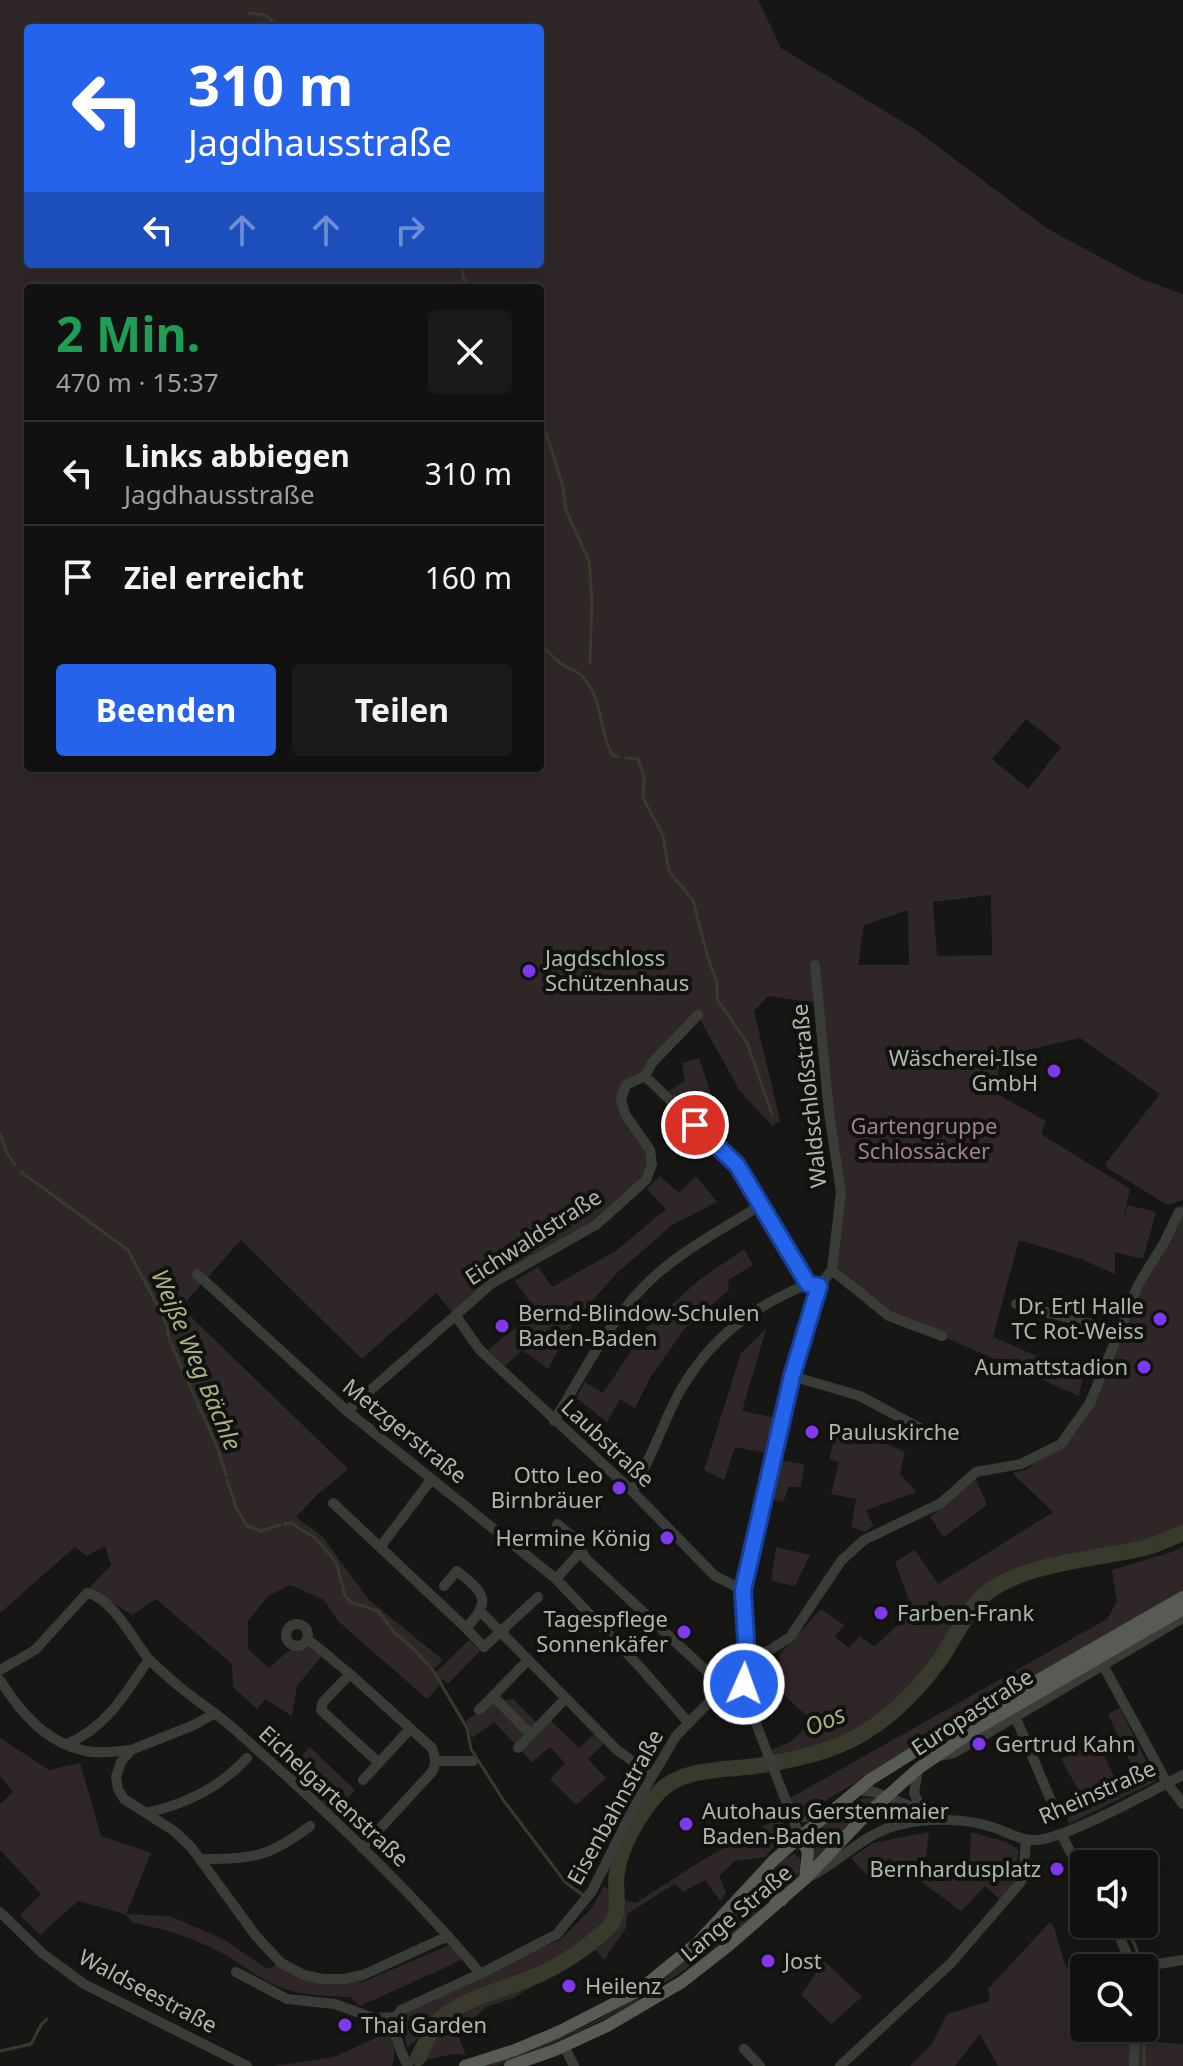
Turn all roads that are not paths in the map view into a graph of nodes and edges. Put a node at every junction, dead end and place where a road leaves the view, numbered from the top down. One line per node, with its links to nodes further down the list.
1 (815, 965): 6 (street, Waldschloßstraße)
2 (698, 1015): 3 (street, Eichwaldstraße)
3 (645, 1076): 4 (street); 10 (street, Eichwaldstraße)
4 (761, 1205): 8 (street); 15 (street)
5 (1179, 1212): 11 (street)
6 (832, 1270): 8 (street); 12 (street)
7 (197, 1274): 14 (street, Metzgerstraße)
8 (813, 1285): 13 (street); 18 (street)
9 (1016, 1304): 11 (street)
10 (455, 1315): 14 (street, Eichwaldstraße); 15 (street, Laubstraße)
11 (1118, 1331): 34 (street)
12 (942, 1336)
13 (792, 1376): 16 (street); 25 (street)
14 (347, 1411): 17 (street, Metzgerstraße)
15 (554, 1421): 18 (street, Laubstraße)
16 (929, 1433)
17 (431, 1480): 21 (street); 23 (street, Metzgerstraße)
18 (632, 1491): 25 (street, Laubstraße)
19 (333, 1503): 21 (street)
20 (557, 1524): 22 (street)
21 (381, 1546): 31 (street)
22 (581, 1551): 23 (street); 42 (street)
23 (556, 1579): 48 (street, Metzgerstraße)
24 (444, 1586): 29 (street)
25 (743, 1590): 34 (street)
26 (538, 1597): 32 (street)
27 (1183, 1597): 64 (main road, Europastraße)
28 (1183, 1609): 54 (main road, Europastraße)
29 (481, 1612): 31 (street); 32 (street)
30 (1183, 1618): 37 (street)
31 (466, 1628): 32 (street)
32 (500, 1633): 36 (street)
33 (307, 1640): 39 (street)
34 (747, 1658): 41 (street)
35 (149, 1659): 38 (street, Eichelgartenstraße); 46 (street, Eichelgartenstraße); 51 (street)
36 (527, 1661): 43 (street); 44 (street)
37 (1103, 1665): 47 (street); 63 (street)
38 (0, 1670)
39 (350, 1674): 49 (street); 58 (street)
40 (0, 1680): 51 (street)
41 (744, 1684): 42 (street, Eisenbahnstraße); 69 (street)
42 (726, 1689): 48 (street, Eisenbahnstraße)
43 (493, 1696): 45 (street); 50 (street)
44 (565, 1699): 50 (street); 60 (street)
45 (479, 1710)
46 (215, 1713): 53 (street); 77 (street, Eichelgartenstraße)
47 (1015, 1716): 54 (street); 66 (street)
48 (688, 1722): 60 (street, Eisenbahnstraße)
49 (410, 1729): 56 (street); 58 (street)
50 (530, 1734): 52 (street)
51 (67, 1744): 53 (street)
52 (518, 1748)
53 (131, 1750): 68 (street)
54 (934, 1757): 59 (main road, Europastraße)
55 (247, 1758): 68 (street)
56 (436, 1761): 57 (street); 77 (street)
57 (473, 1761)
58 (379, 1763): 62 (street)
59 (919, 1768): 65 (main road, Europastraße); 70 (street)
60 (652, 1775): 90 (street, Eisenbahnstraße)
61 (1183, 1775): 63 (street, Rheinstraße)
62 (363, 1780)
63 (1167, 1783): 67 (street); 74 (street, Rheinstraße)
64 (856, 1790): 65 (street, Lange Straße); 71 (main road, Lange Straße)
65 (887, 1796): 70 (street, Lange Straße); 83 (main road, Europastraße)
66 (1052, 1803)
67 (1183, 1804)
68 (146, 1813): 80 (street)
69 (790, 1813): 71 (street); 75 (street)
70 (923, 1813): 72 (street, Lange Straße)
71 (828, 1814): 75 (main road, Lange Straße)
72 (945, 1820): 76 (street, Lange Straße); 83 (street, Lange Straße)
73 (310, 1826): 80 (street)
74 (1061, 1834): 76 (street, Rheinstraße); 79 (street)
75 (800, 1837): 78 (main road, Lange Straße); 81 (main road)
76 (1026, 1840): 105 (street)
77 (362, 1848): 86 (street, Eichelgartenstraße)
78 (785, 1850): 81 (main road); 82 (main road, Lange Straße)
79 (1070, 1851)
80 (201, 1859): 86 (street)
81 (808, 1862): 83 (main road)
82 (766, 1869): 84 (main road); 100 (main road, Lange Straße)
83 (805, 1879): 84 (main road, Lange Straße)
84 (782, 1900): 94 (main road, Lange Straße)
85 (0, 1912): 96 (street, Waldseestraße)
86 (448, 1936): 90 (street, Eichelgartenstraße)
87 (1183, 1960): 88 (street)
88 (1158, 1964)
89 (236, 1972): 91 (street)
90 (480, 1973): 91 (street, Eisenbahnstraße)
91 (395, 2017): 93 (street)
92 (1135, 2042): 106 (street)
93 (399, 2047): 98 (street); 99 (street)
94 (560, 2048): 101 (main road, Lange Straße); 102 (main road, Lange Straße); 103 (street)
95 (744, 2049): 104 (street)
96 (235, 2063): 97 (street, Waldseestraße)
97 (247, 2066)
98 (396, 2066)
99 (408, 2066)
100 (465, 2066)
101 (510, 2066)
102 (531, 2066)
103 (574, 2066)
104 (760, 2066)
105 (840, 2066)
106 (1134, 2066)

